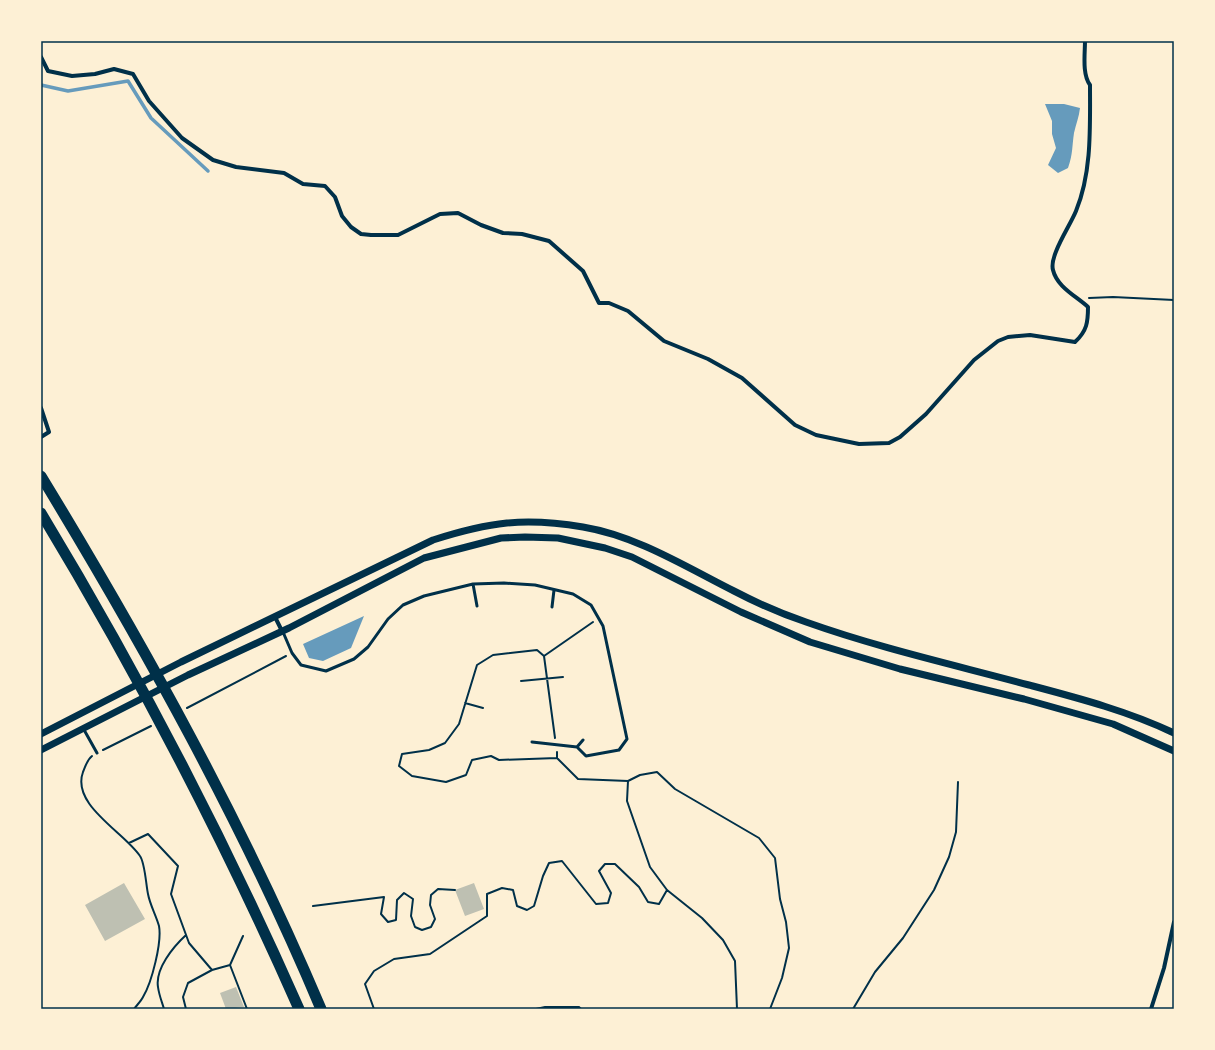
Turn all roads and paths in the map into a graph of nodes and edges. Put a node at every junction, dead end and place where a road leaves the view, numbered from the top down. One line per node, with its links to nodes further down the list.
1 (1085, 41): 3 (street)
2 (41, 58): 3 (street)
3 (1079, 299): 4 (path)
4 (1174, 300)
5 (41, 408): 6 (street)
6 (41, 437)
7 (41, 476): 52 (highway)
8 (41, 513): 51 (highway)
9 (472, 584): 10 (lane); 11 (lane); 16 (lane)
10 (554, 590): 12 (lane); 14 (lane)
11 (477, 606)
12 (552, 607)
13 (275, 616): 15 (street); 25 (street); 26 (street)
14 (599, 618): 17 (path); 31 (lane)
15 (282, 631): 16 (lane); 24 (street); 33 (street)
16 (292, 653): 21 (path)
17 (544, 656): 19 (path); 22 (path)
18 (563, 677): 19 (path)
19 (547, 679): 20 (path); 30 (path)
20 (521, 681)
21 (213, 694)
22 (465, 703): 23 (path); 35 (path)
23 (483, 708)
24 (83, 728): 32 (street); 34 (lane)
25 (1174, 733)
26 (41, 734)
27 (129, 737): 34 (path)
28 (584, 740): 31 (lane)
29 (532, 742): 30 (lane)
30 (556, 745): 31 (lane); 35 (path)
31 (577, 747)
32 (41, 750)
33 (1174, 751)
34 (97, 753): 38 (path)
35 (557, 758): 36 (path)
36 (628, 781): 40 (path); 57 (path)
37 (958, 782): 58 (path)
38 (129, 843): 43 (path); 47 (path)
39 (455, 890): 41 (path)
40 (667, 890): 53 (path); 56 (path)
41 (313, 906)
42 (1174, 922): 59 (street)
43 (186, 936): 46 (path); 48 (path)
44 (243, 936): 45 (path)
45 (230, 965): 46 (path); 50 (path)
46 (212, 970): 49 (path)
47 (134, 1009)
48 (164, 1009)
49 (186, 1009)
50 (247, 1009)
51 (299, 1009)
52 (320, 1009)
53 (374, 1009)
54 (536, 1009): 55 (path)
55 (581, 1009)
56 (737, 1009)
57 (770, 1009)
58 (853, 1009)
59 (1151, 1009)

